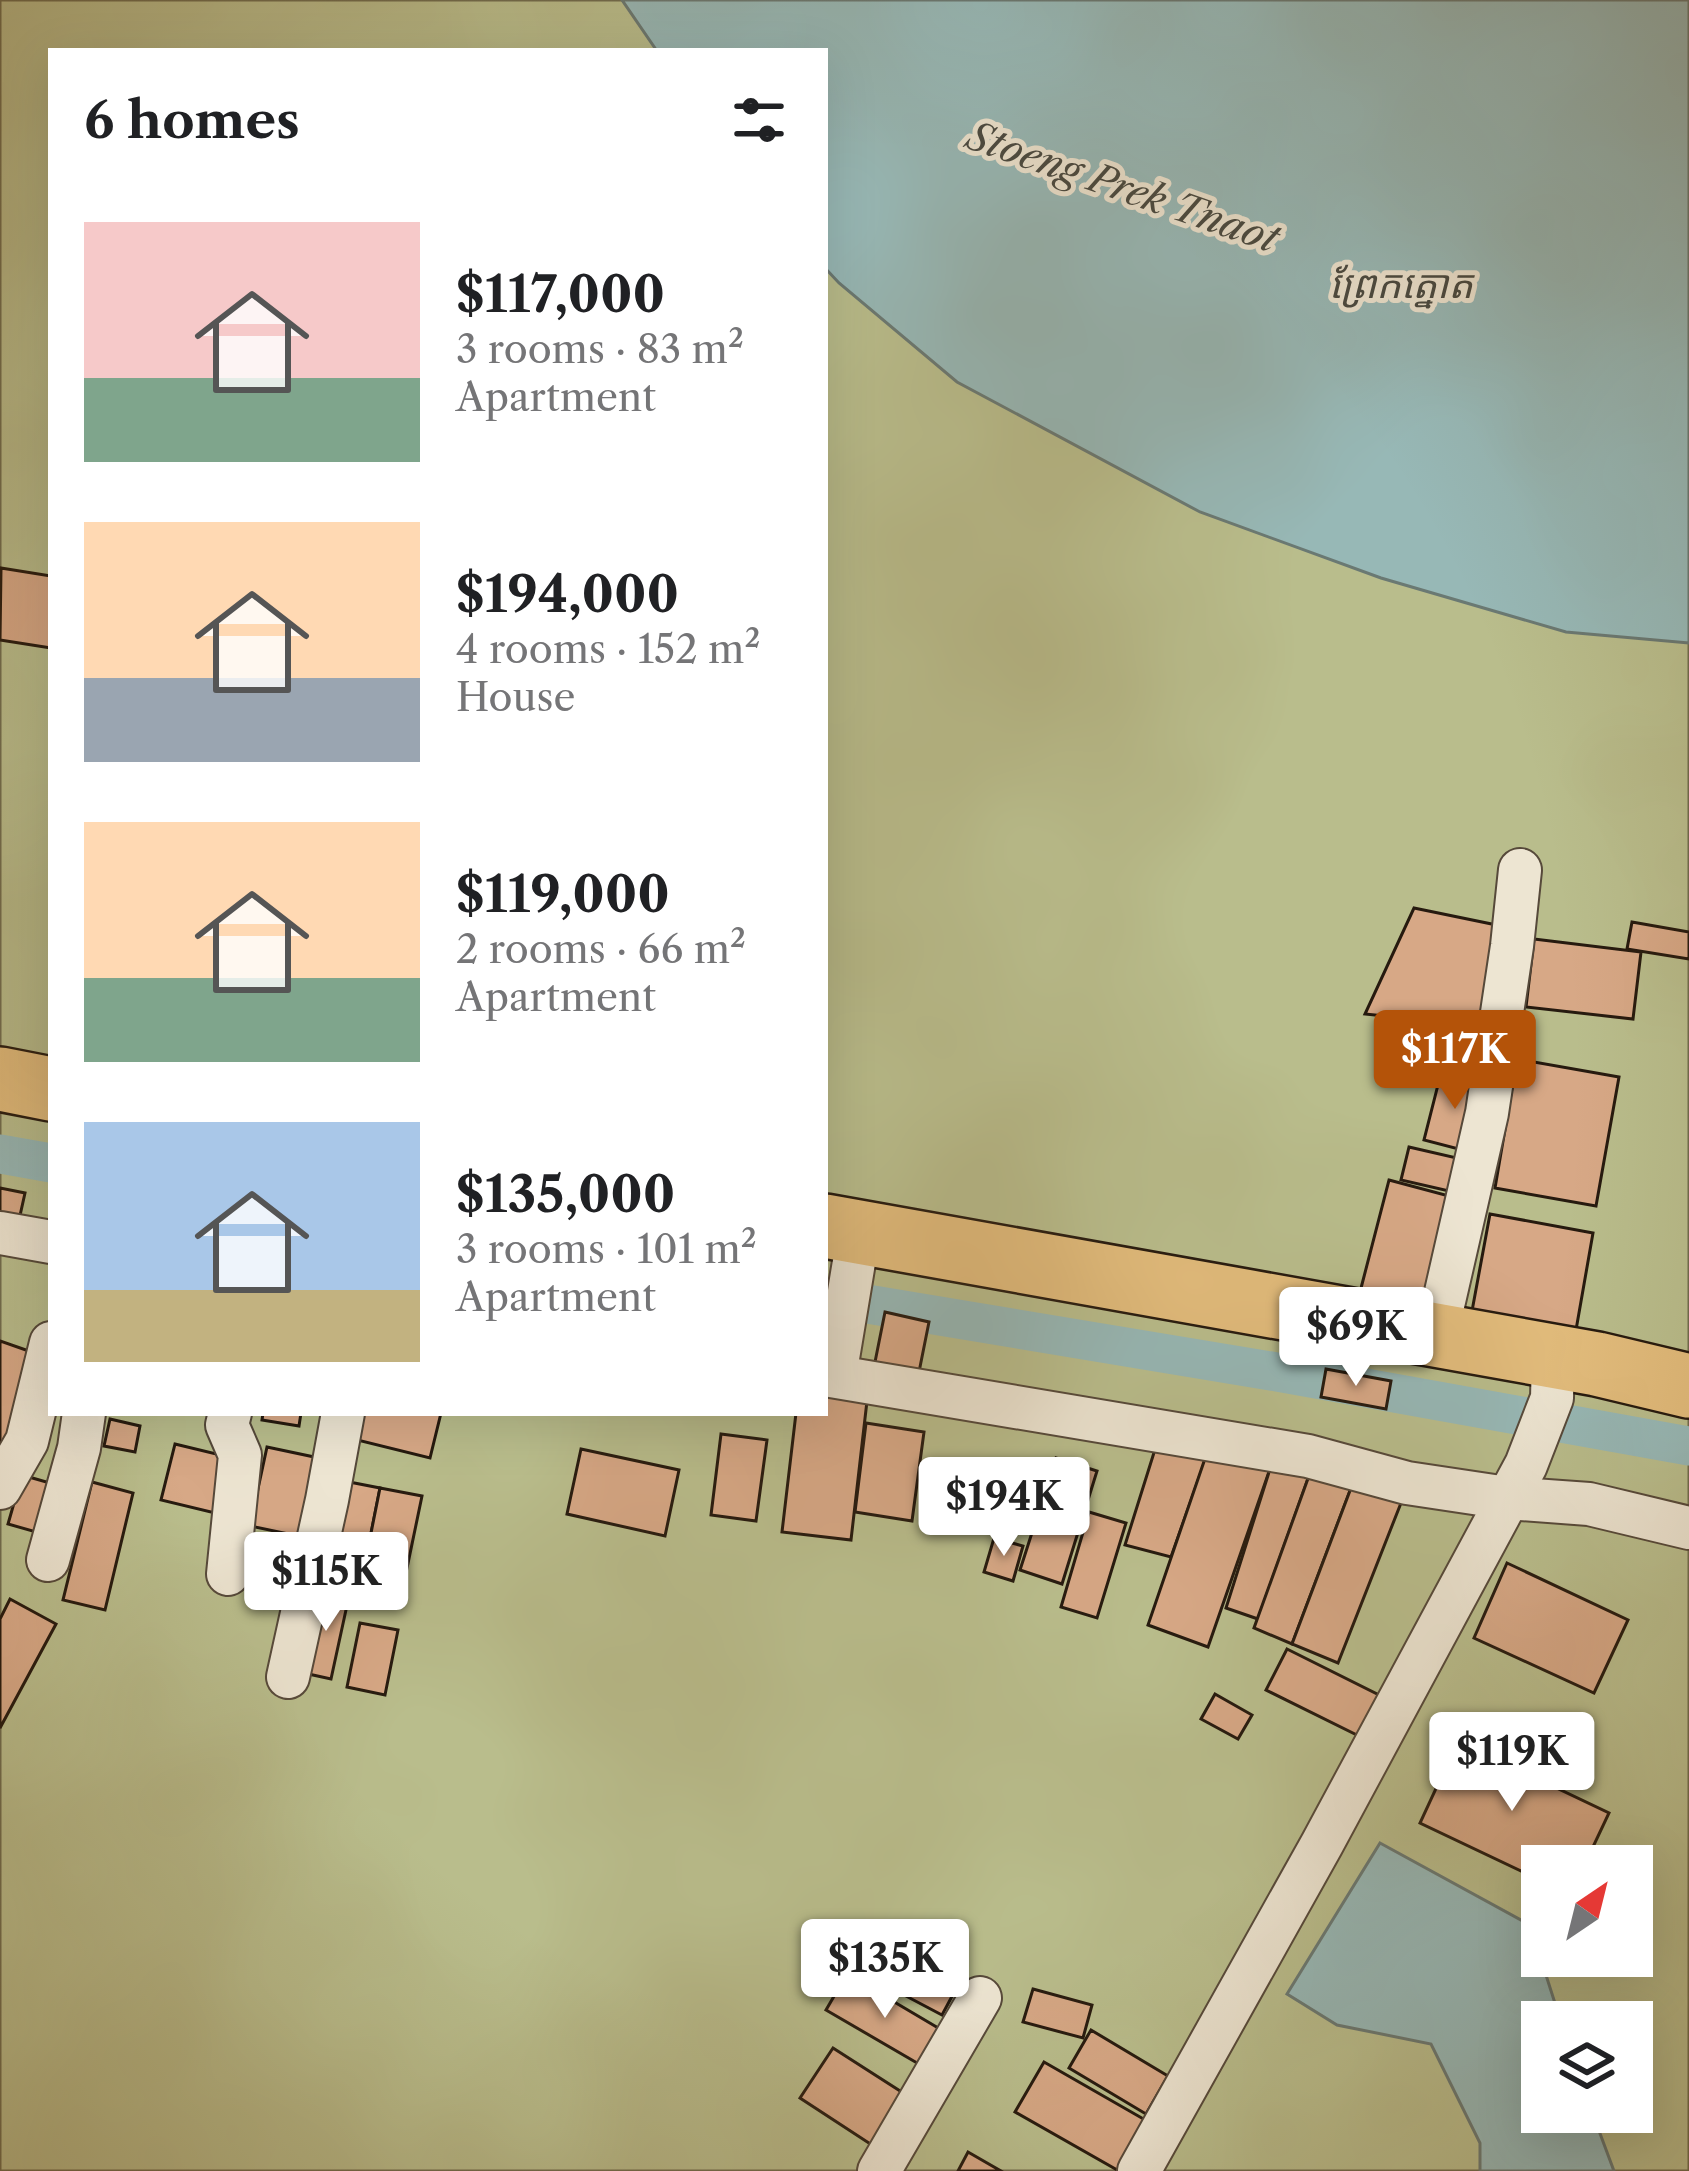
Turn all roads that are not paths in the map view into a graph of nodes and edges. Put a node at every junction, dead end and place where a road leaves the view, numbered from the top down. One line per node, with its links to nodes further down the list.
1 (1520, 870): 7 (street)
2 (0, 1079): 3 (main road)
3 (48, 1087)
4 (842, 1229): 7 (main road); 9 (street)
5 (0, 1233): 6 (street)
6 (48, 1241)
7 (1436, 1336): 10 (main road)
8 (48, 1355): 16 (street)
9 (830, 1376): 15 (street)
10 (1552, 1377): 11 (main road); 15 (street)
11 (1689, 1386)
12 (84, 1416): 18 (street)
13 (229, 1416): 19 (street)
14 (342, 1416): 20 (street)
15 (1516, 1481): 17 (street); 23 (street)
16 (0, 1488)
17 (1689, 1528)
18 (48, 1560)
19 (228, 1574)
20 (288, 1677)
21 (980, 1998): 22 (street)
22 (879, 2171)
23 (1139, 2171)

